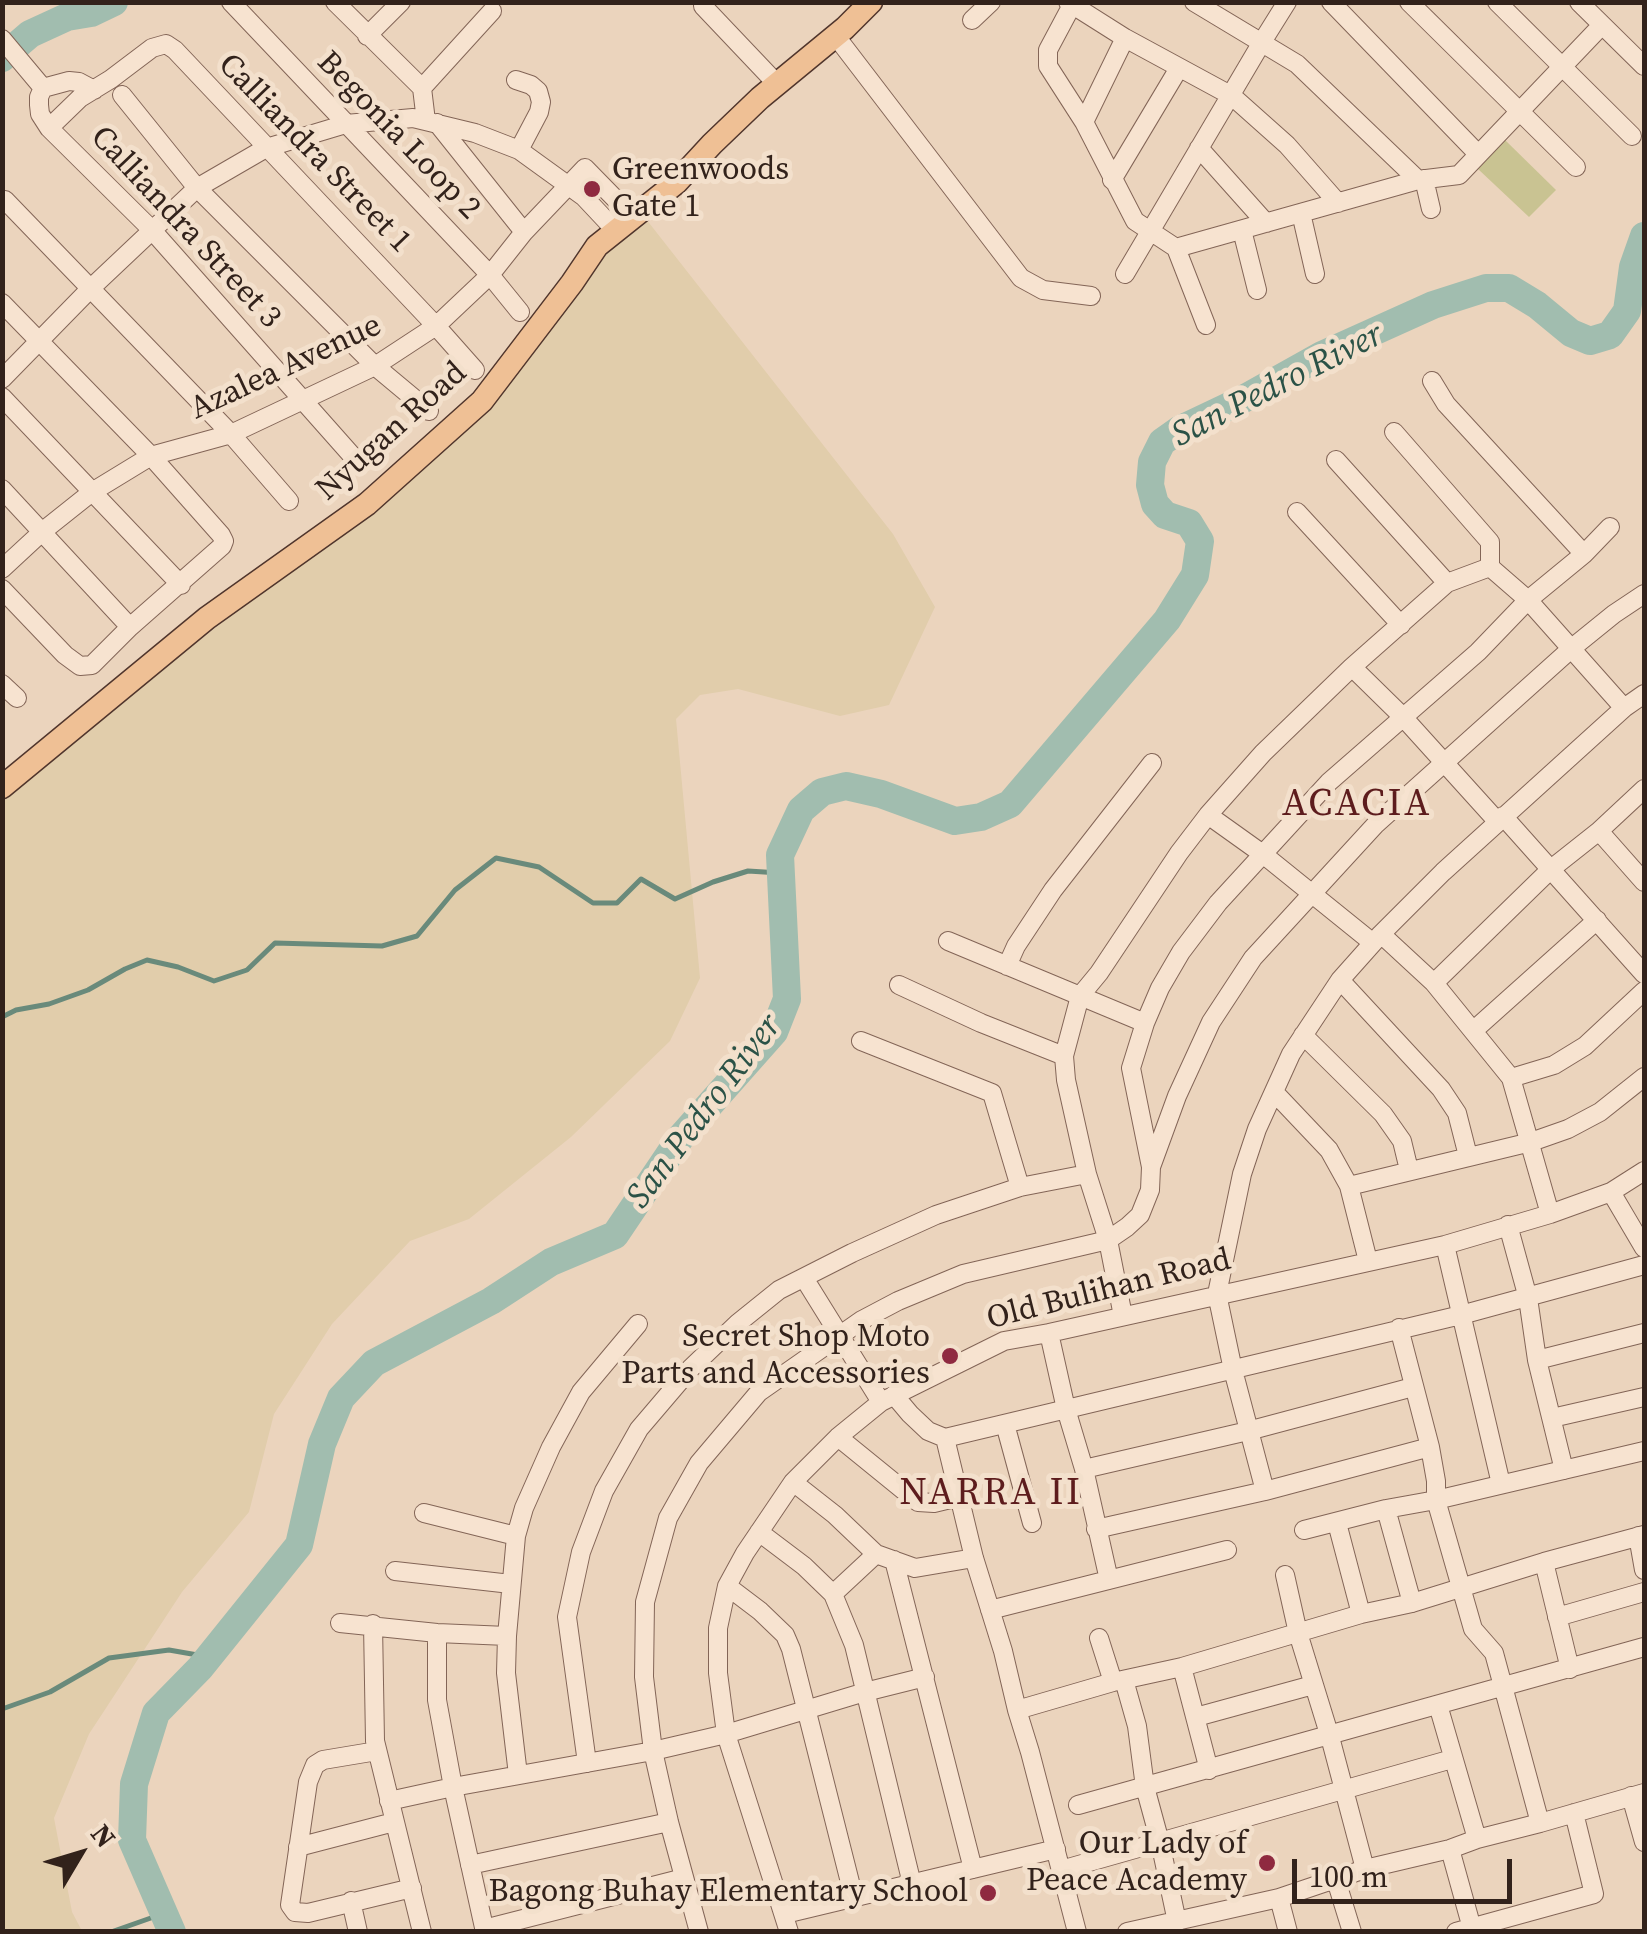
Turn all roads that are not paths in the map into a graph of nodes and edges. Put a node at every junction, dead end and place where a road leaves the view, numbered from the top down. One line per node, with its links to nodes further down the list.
1 (232, 2): 35 (street, Begonia Loop 2)
2 (336, 2): 18 (street)
3 (401, 2): 18 (street)
4 (871, 2): 17 (main road, Nyugan Road)
5 (992, 2): 15 (street)
6 (1194, 2): 21 (street)
7 (1288, 2): 21 (street)
8 (1331, 2): 41 (street)
9 (1409, 2): 32 (street)
10 (1497, 2): 23 (street)
11 (1579, 2): 16 (street)
12 (1070, 4): 19 (street); 34 (street)
13 (703, 6): 26 (street)
14 (492, 12): 28 (street)
15 (972, 20)
16 (1602, 25): 22 (street); 23 (street)
17 (835, 35): 26 (main road, Nyugan Road); 63 (street)
18 (367, 36): 28 (street)
19 (1125, 38): 24 (street); 34 (street)
20 (2, 39): 27 (street)
21 (1262, 42): 31 (street); 44 (street)
22 (1644, 66)
23 (1562, 67): 32 (street); 37 (street)
24 (1179, 68): 31 (street); 43 (street)
25 (516, 80): 40 (street)
26 (776, 84): 51 (main road, Nyugan Road)
27 (41, 86): 29 (street); 36 (street)
28 (422, 88): 33 (street)
29 (94, 90): 36 (street); 38 (street, Calliandra Street 1)
30 (122, 95): 46 (street)
31 (1232, 96): 39 (street); 48 (street)
32 (1520, 111): 41 (street); 42 (street)
33 (432, 122): 35 (street); 40 (street); 56 (street)
34 (1084, 122): 43 (street)
35 (346, 124): 38 (street); 60 (street, Begonia Loop 2)
36 (49, 128): 53 (street, Calliandra Street 3)
37 (1632, 136)
38 (266, 148): 46 (street); 66 (street, Calliandra Street 1)
39 (1199, 148): 52 (street); 55 (street)
40 (518, 150): 45 (street)
41 (1478, 154): 44 (street)
42 (1576, 167)
43 (1112, 180): 55 (street)
44 (1421, 180): 48 (street); 49 (street)
45 (569, 186): 51 (street); 56 (street, Azalea Avenue)
46 (197, 188): 53 (street); 69 (street)
47 (4, 200): 61 (street)
48 (1338, 203): 50 (street)
49 (1431, 209)
50 (1302, 213): 52 (street); 59 (street)
51 (624, 223): 106 (main road, Nyugan Road)
52 (1266, 223): 54 (street)
53 (152, 229): 61 (street); 74 (street, Calliandra Street 3)
54 (1242, 230): 57 (street); 62 (street)
55 (1150, 231): 57 (street); 58 (street)
56 (524, 232): 60 (street, Azalea Avenue)
57 (1176, 248): 67 (street)
58 (1125, 274)
59 (1315, 274)
60 (490, 275): 65 (street, Begonia Loop 2); 66 (street, Azalea Avenue)
61 (90, 289): 68 (street); 77 (street)
62 (1257, 290)
63 (1091, 296)
64 (2, 303): 68 (street)
65 (520, 312)
66 (436, 326): 69 (street, Azalea Avenue); 70 (street, Calliandra Street 1)
67 (1206, 326)
68 (40, 343): 71 (street); 78 (street)
69 (375, 366): 74 (street, Azalea Avenue); 75 (street)
70 (475, 370)
71 (2, 379)
72 (1432, 381): 87 (street)
73 (2, 397): 82 (street)
74 (301, 399): 77 (street, Azalea Avenue); 79 (street, Calliandra Street 3)
75 (429, 411)
76 (1394, 432): 88 (street)
77 (231, 434): 78 (street, Azalea Avenue); 83 (street)
78 (151, 456): 82 (street, Azalea Avenue); 91 (street)
79 (356, 459)
80 (1336, 460): 90 (street)
81 (2, 489): 86 (street)
82 (92, 492): 86 (street, Azalea Avenue); 91 (street)
83 (289, 501)
84 (1296, 512): 95 (street)
85 (1610, 526): 87 (street)
86 (43, 532): 89 (street, Azalea Avenue); 96 (street)
87 (1584, 554): 94 (street)
88 (1490, 567): 90 (street); 94 (street)
89 (2, 569)
90 (1446, 583): 95 (street)
91 (181, 585): 96 (street)
92 (2, 589): 96 (street)
93 (1644, 594): 97 (street)
94 (1528, 600): 97 (street); 103 (street)
95 (1401, 625): 98 (street)
96 (130, 627)
97 (1572, 648): 102 (street); 105 (street)
98 (1352, 667): 103 (street); 108 (street)
99 (2, 684): 101 (street)
100 (1644, 694): 102 (street)
101 (17, 698)
102 (1624, 708): 109 (street)
103 (1403, 717): 105 (street); 111 (street)
104 (1152, 762): 118 (street)
105 (1444, 762): 109 (street); 114 (street)
106 (2, 787)
107 (1644, 788): 110 (street)
108 (1208, 815): 111 (street); 124 (street)
109 (1500, 819): 112 (street); 116 (street)
110 (1600, 831): 112 (street); 113 (street)
111 (1264, 855): 114 (street); 125 (street)
112 (1551, 870): 115 (street); 121 (street)
113 (1644, 882)
114 (1311, 892): 116 (street); 135 (street)
115 (1597, 920): 119 (street); 126 (street)
116 (1377, 938): 120 (street); 121 (street)
117 (948, 941): 118 (street)
118 (1007, 966): 124 (street)
119 (1644, 974)
120 (1340, 980): 127 (street); 134 (street)
121 (1434, 983): 126 (street)
122 (899, 984): 129 (street)
123 (1644, 991): 131 (street)
124 (1080, 996): 125 (street); 129 (street)
125 (1144, 1023): 135 (street)
126 (1473, 1031): 131 (street)
127 (1304, 1035): 132 (street); 136 (street)
128 (862, 1040): 140 (street)
129 (1064, 1056): 138 (street)
130 (1644, 1076): 133 (street)
131 (1511, 1078): 133 (street)
132 (1274, 1092): 139 (street); 150 (street)
133 (1531, 1142): 134 (street); 142 (street)
134 (1468, 1156): 136 (street)
135 (1151, 1168): 144 (street)
136 (1409, 1170): 139 (street)
137 (1644, 1172): 141 (street, Old Bulihan Road)
138 (1087, 1174): 140 (street); 144 (street)
139 (1350, 1186): 147 (street)
140 (1020, 1187): 149 (street)
141 (1611, 1192): 142 (street, Old Bulihan Road); 146 (street)
142 (1550, 1214): 143 (street, Old Bulihan Road)
143 (1508, 1225): 145 (street, Old Bulihan Road); 151 (street)
144 (1108, 1240): 153 (street); 158 (street)
145 (1445, 1244): 147 (street, Old Bulihan Road); 152 (street)
146 (1644, 1248)
147 (1368, 1260): 150 (street, Old Bulihan Road)
148 (1644, 1266): 151 (street)
149 (804, 1278): 158 (street); 228 (street)
150 (1217, 1294): 153 (street, Old Bulihan Road); 160 (street)
151 (1528, 1298): 152 (street); 159 (street)
152 (1462, 1315): 155 (street); 175 (street)
153 (1123, 1316): 157 (street, Old Bulihan Road)
154 (638, 1324): 186 (street)
155 (1399, 1328): 160 (street); 161 (street)
156 (1644, 1333): 159 (street)
157 (1049, 1334): 163 (street, Old Bulihan Road); 164 (street)
158 (838, 1335): 163 (street); 226 (street)
159 (1538, 1360): 165 (street)
160 (1232, 1370): 164 (street); 167 (street)
161 (1413, 1387): 167 (street); 170 (street)
162 (1644, 1397): 165 (street)
163 (888, 1399): 168 (street, Old Bulihan Road); 169 (street)
164 (1066, 1409): 166 (street); 172 (street)
165 (1552, 1418): 173 (street)
166 (1005, 1424): 169 (street); 181 (street)
167 (1248, 1432): 172 (street); 176 (street)
168 (838, 1437): 174 (street, Old Bulihan Road); 177 (street)
169 (945, 1438): 177 (street)
170 (1430, 1448): 176 (street); 178 (street)
171 (1644, 1451): 173 (street)
172 (1084, 1469): 183 (street)
173 (1564, 1470): 175 (street)
174 (793, 1482): 185 (street, Old Bulihan Road); 189 (street)
175 (1500, 1484): 178 (street)
176 (1265, 1491): 183 (street)
177 (959, 1496): 190 (street)
178 (1436, 1500): 179 (street); 198 (street)
179 (1386, 1508): 182 (street); 201 (street)
180 (424, 1513): 186 (street)
181 (1032, 1523)
182 (1337, 1523): 184 (street); 203 (street)
183 (1096, 1529): 195 (street)
184 (1304, 1530)
185 (759, 1532): 197 (street, Old Bulihan Road); 200 (street)
186 (516, 1536): 196 (street)
187 (1641, 1536): 191 (street); 193 (street)
188 (1227, 1550): 195 (street)
189 (885, 1557): 190 (street); 200 (street); 214 (street)
190 (974, 1558): 202 (street)
191 (1544, 1562): 198 (street); 204 (street)
192 (395, 1570): 196 (street)
193 (1644, 1570)
194 (1285, 1575): 208 (street)
195 (1109, 1580): 202 (street)
196 (511, 1584): 209 (street)
197 (727, 1586): 220 (street); 223 (street, Old Bulihan Road)
198 (1462, 1588): 201 (street); 217 (street)
199 (1644, 1592): 204 (street)
200 (833, 1594): 218 (street)
201 (1412, 1603): 203 (street)
202 (990, 1610): 221 (street)
203 (1361, 1614): 208 (street)
204 (1557, 1617): 213 (street)
205 (340, 1622): 206 (street)
206 (373, 1624): 207 (street); 225 (street)
207 (437, 1633): 209 (street); 231 (street)
208 (1298, 1633): 212 (street); 216 (street)
209 (507, 1636): 230 (street)
210 (1099, 1638): 215 (street)
211 (1644, 1648): 213 (street)
212 (1182, 1666): 215 (street); 222 (street)
213 (1570, 1669): 217 (street)
214 (925, 1677): 218 (street); 248 (street)
215 (1119, 1681): 221 (street); 232 (street)
216 (1313, 1686): 222 (street); 224 (street)
217 (1504, 1688): 219 (street); 240 (street)
218 (865, 1692): 220 (street); 253 (street)
219 (1438, 1705): 224 (street); 227 (street)
220 (806, 1710): 223 (street); 255 (street)
221 (1016, 1710): 245 (street)
222 (1196, 1718): 229 (street)
223 (726, 1734): 226 (street); 260 (street, Old Bulihan Road)
224 (1330, 1737): 229 (street); 233 (street)
225 (378, 1751): 235 (street); 244 (street)
226 (652, 1751): 228 (street); 239 (street)
227 (1452, 1759): 233 (street); 241 (street)
228 (587, 1763): 230 (street)
229 (1210, 1770): 232 (street)
230 (518, 1775): 231 (street)
231 (453, 1787): 235 (street); 247 (street)
232 (1144, 1787): 236 (street); 242 (street)
233 (1345, 1791): 242 (street); 249 (street)
234 (1638, 1794): 237 (street); 243 (street)
235 (389, 1801): 238 (street)
236 (1078, 1806)
237 (1574, 1813): 240 (street); 262 (street)
238 (394, 1822): 244 (street); 254 (street)
239 (669, 1822): 247 (street); 251 (street)
240 (1540, 1824): 241 (street)
241 (1477, 1839): 246 (street)
242 (1160, 1842): 250 (street); 259 (street)
243 (1644, 1842)
244 (298, 1847): 257 (street)
245 (1056, 1849): 248 (street); 250 (street)
246 (1450, 1849): 249 (street); 262 (street)
247 (470, 1865): 261 (street)
248 (973, 1869): 253 (street)
249 (1365, 1869): 252 (street)
250 (1061, 1870): 266 (street)
251 (684, 1878): 261 (street); 265 (street)
252 (1336, 1880): 256 (street); 270 (street)
253 (912, 1884): 255 (street)
254 (412, 1888): 257 (street); 264 (street)
255 (854, 1898): 260 (street)
256 (1279, 1898): 258 (street); 269 (street)
257 (350, 1901): 263 (street)
258 (1214, 1913): 259 (street); 268 (street)
259 (1177, 1922): 267 (street)
260 (787, 1923)
261 (484, 1930)
262 (1467, 1930)
263 (358, 1932)
264 (422, 1932)
265 (699, 1932)
266 (1077, 1932)
267 (1127, 1932)
268 (1220, 1932)
269 (1288, 1932)
270 (1352, 1932)

